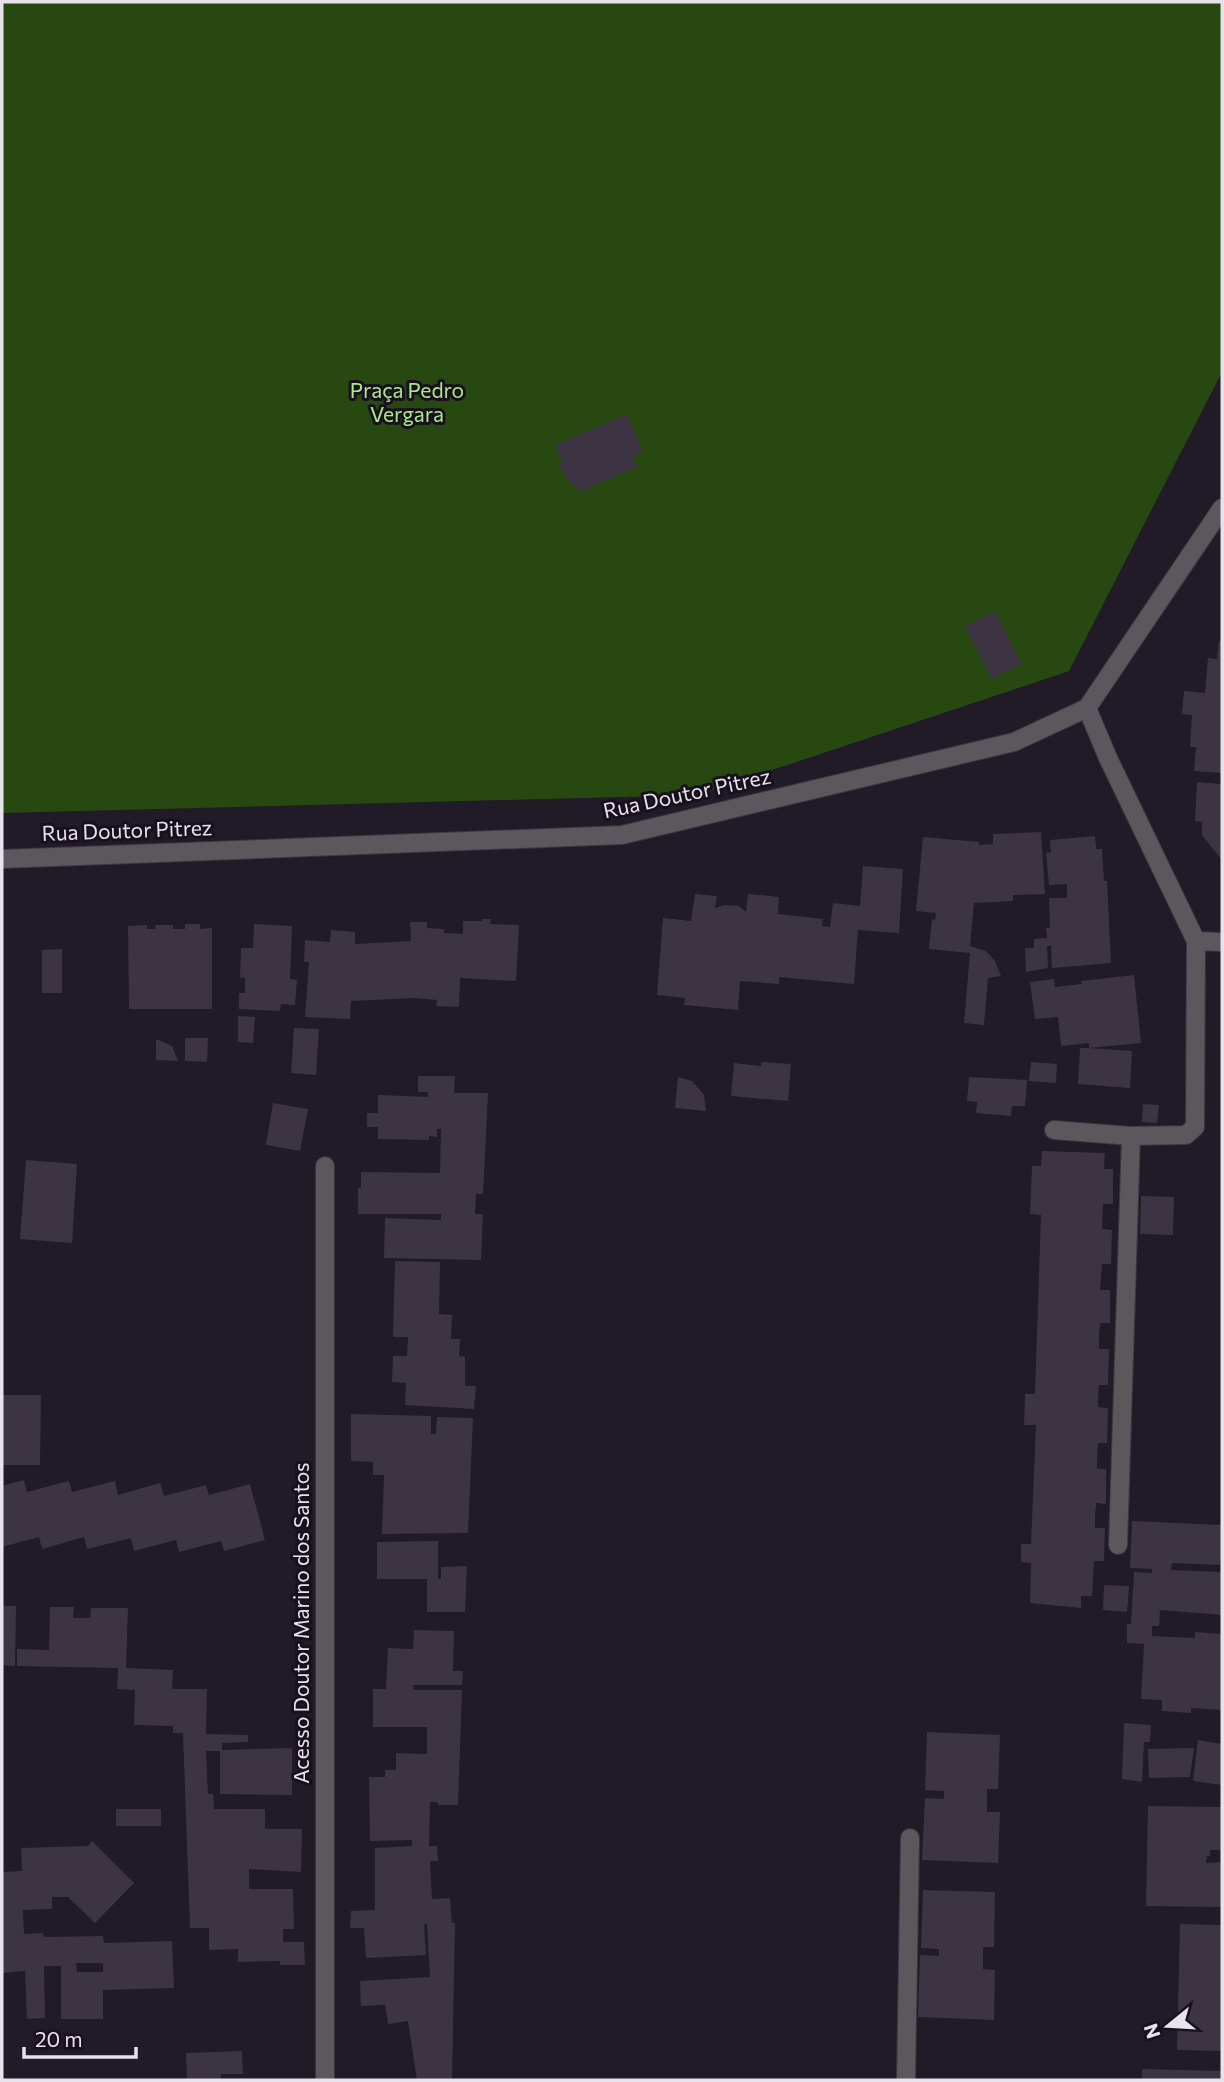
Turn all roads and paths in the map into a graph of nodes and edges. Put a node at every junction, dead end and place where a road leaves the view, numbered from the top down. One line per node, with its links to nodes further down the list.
1 (1222, 510): 2 (street)
2 (1087, 708): 3 (street, Rua Doutor Pitrez); 4 (street)
3 (2, 859)
4 (1196, 941): 5 (street); 7 (street)
5 (1222, 942)
6 (1054, 1130): 7 (street)
7 (1131, 1136): 9 (street)
8 (325, 1166): 11 (street, Acesso Doutor Marino dos Santos)
9 (1118, 1545)
10 (910, 1838): 12 (street)
11 (325, 2080)
12 (906, 2080)

